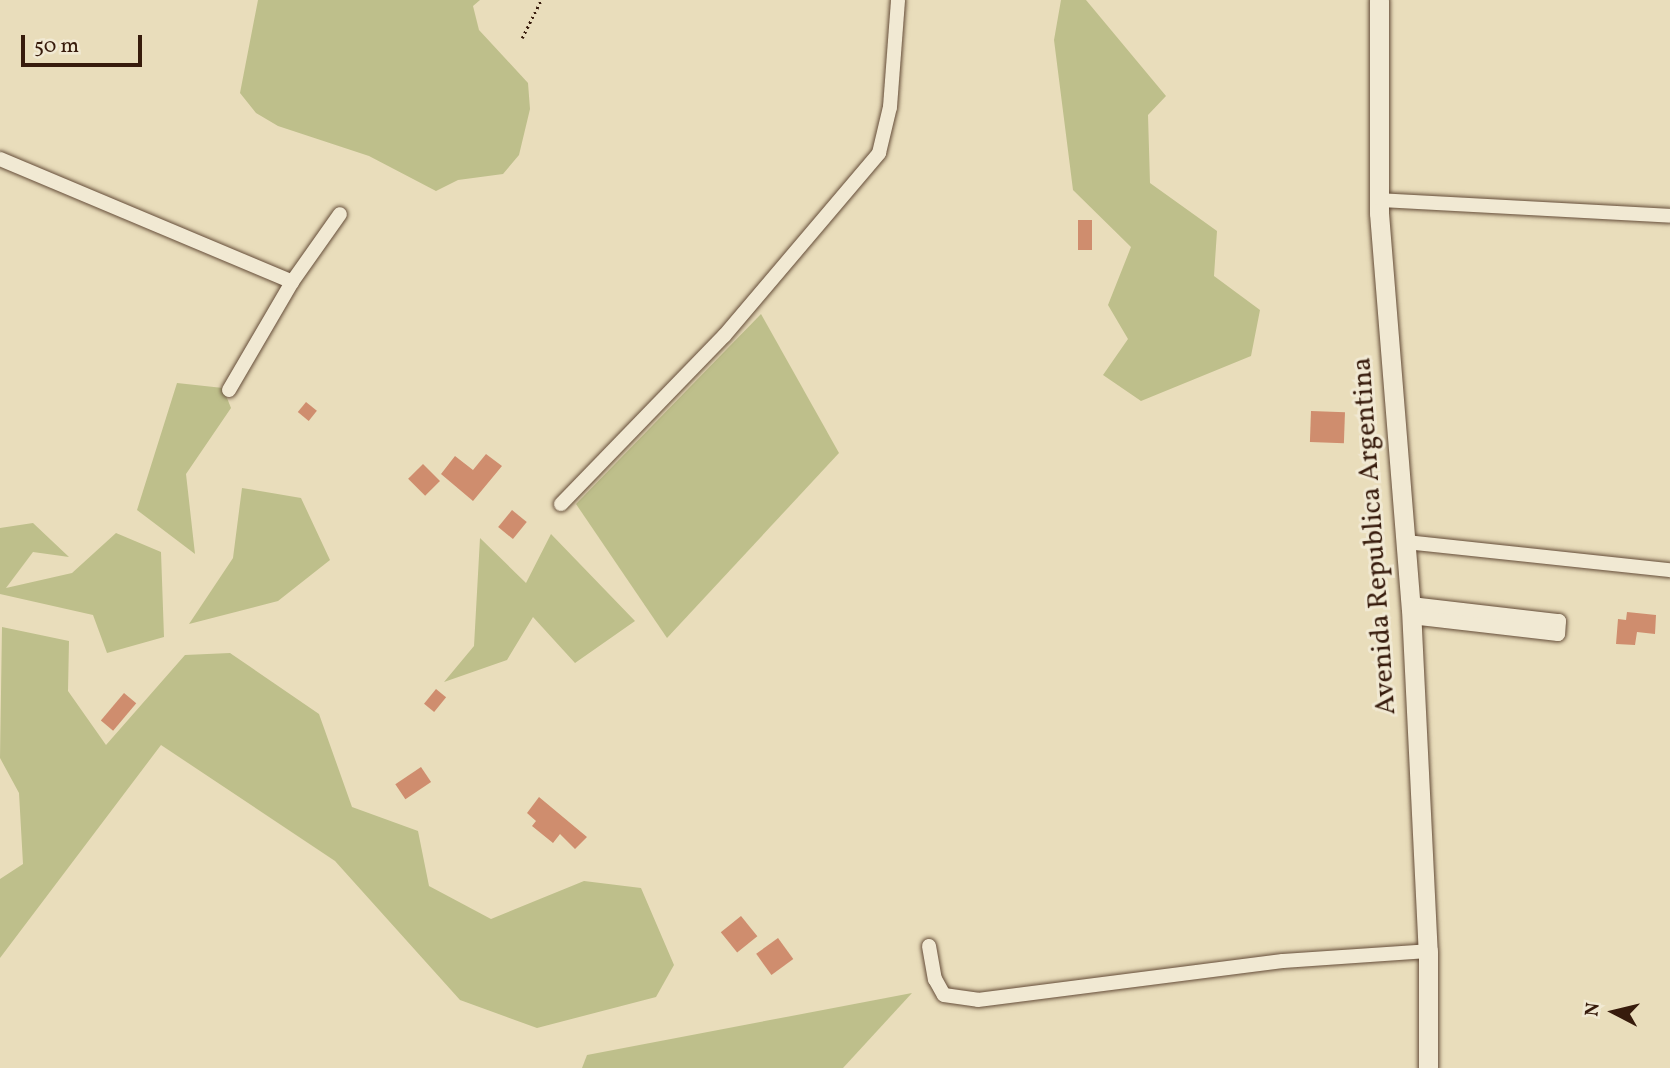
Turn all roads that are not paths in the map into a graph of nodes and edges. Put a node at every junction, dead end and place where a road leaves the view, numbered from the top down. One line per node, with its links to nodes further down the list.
1 (898, 0): 9 (street)
2 (1379, 0): 4 (street, Avenida Republica Argentina)
3 (0, 159): 7 (street)
4 (1379, 200): 6 (street); 10 (street, Avenida Republica Argentina)
5 (340, 214): 7 (street)
6 (1670, 216)
7 (292, 282): 8 (street)
8 (229, 390)
9 (561, 504)
10 (1406, 542): 11 (street); 12 (street, Avenida Republica Argentina)
11 (1670, 570)
12 (1411, 611): 12 (street); 14 (street, Avenida Republica Argentina)
13 (929, 946): 14 (street)
14 (1428, 951): 15 (street, Avenida Republica Argentina)
15 (1428, 1068)

